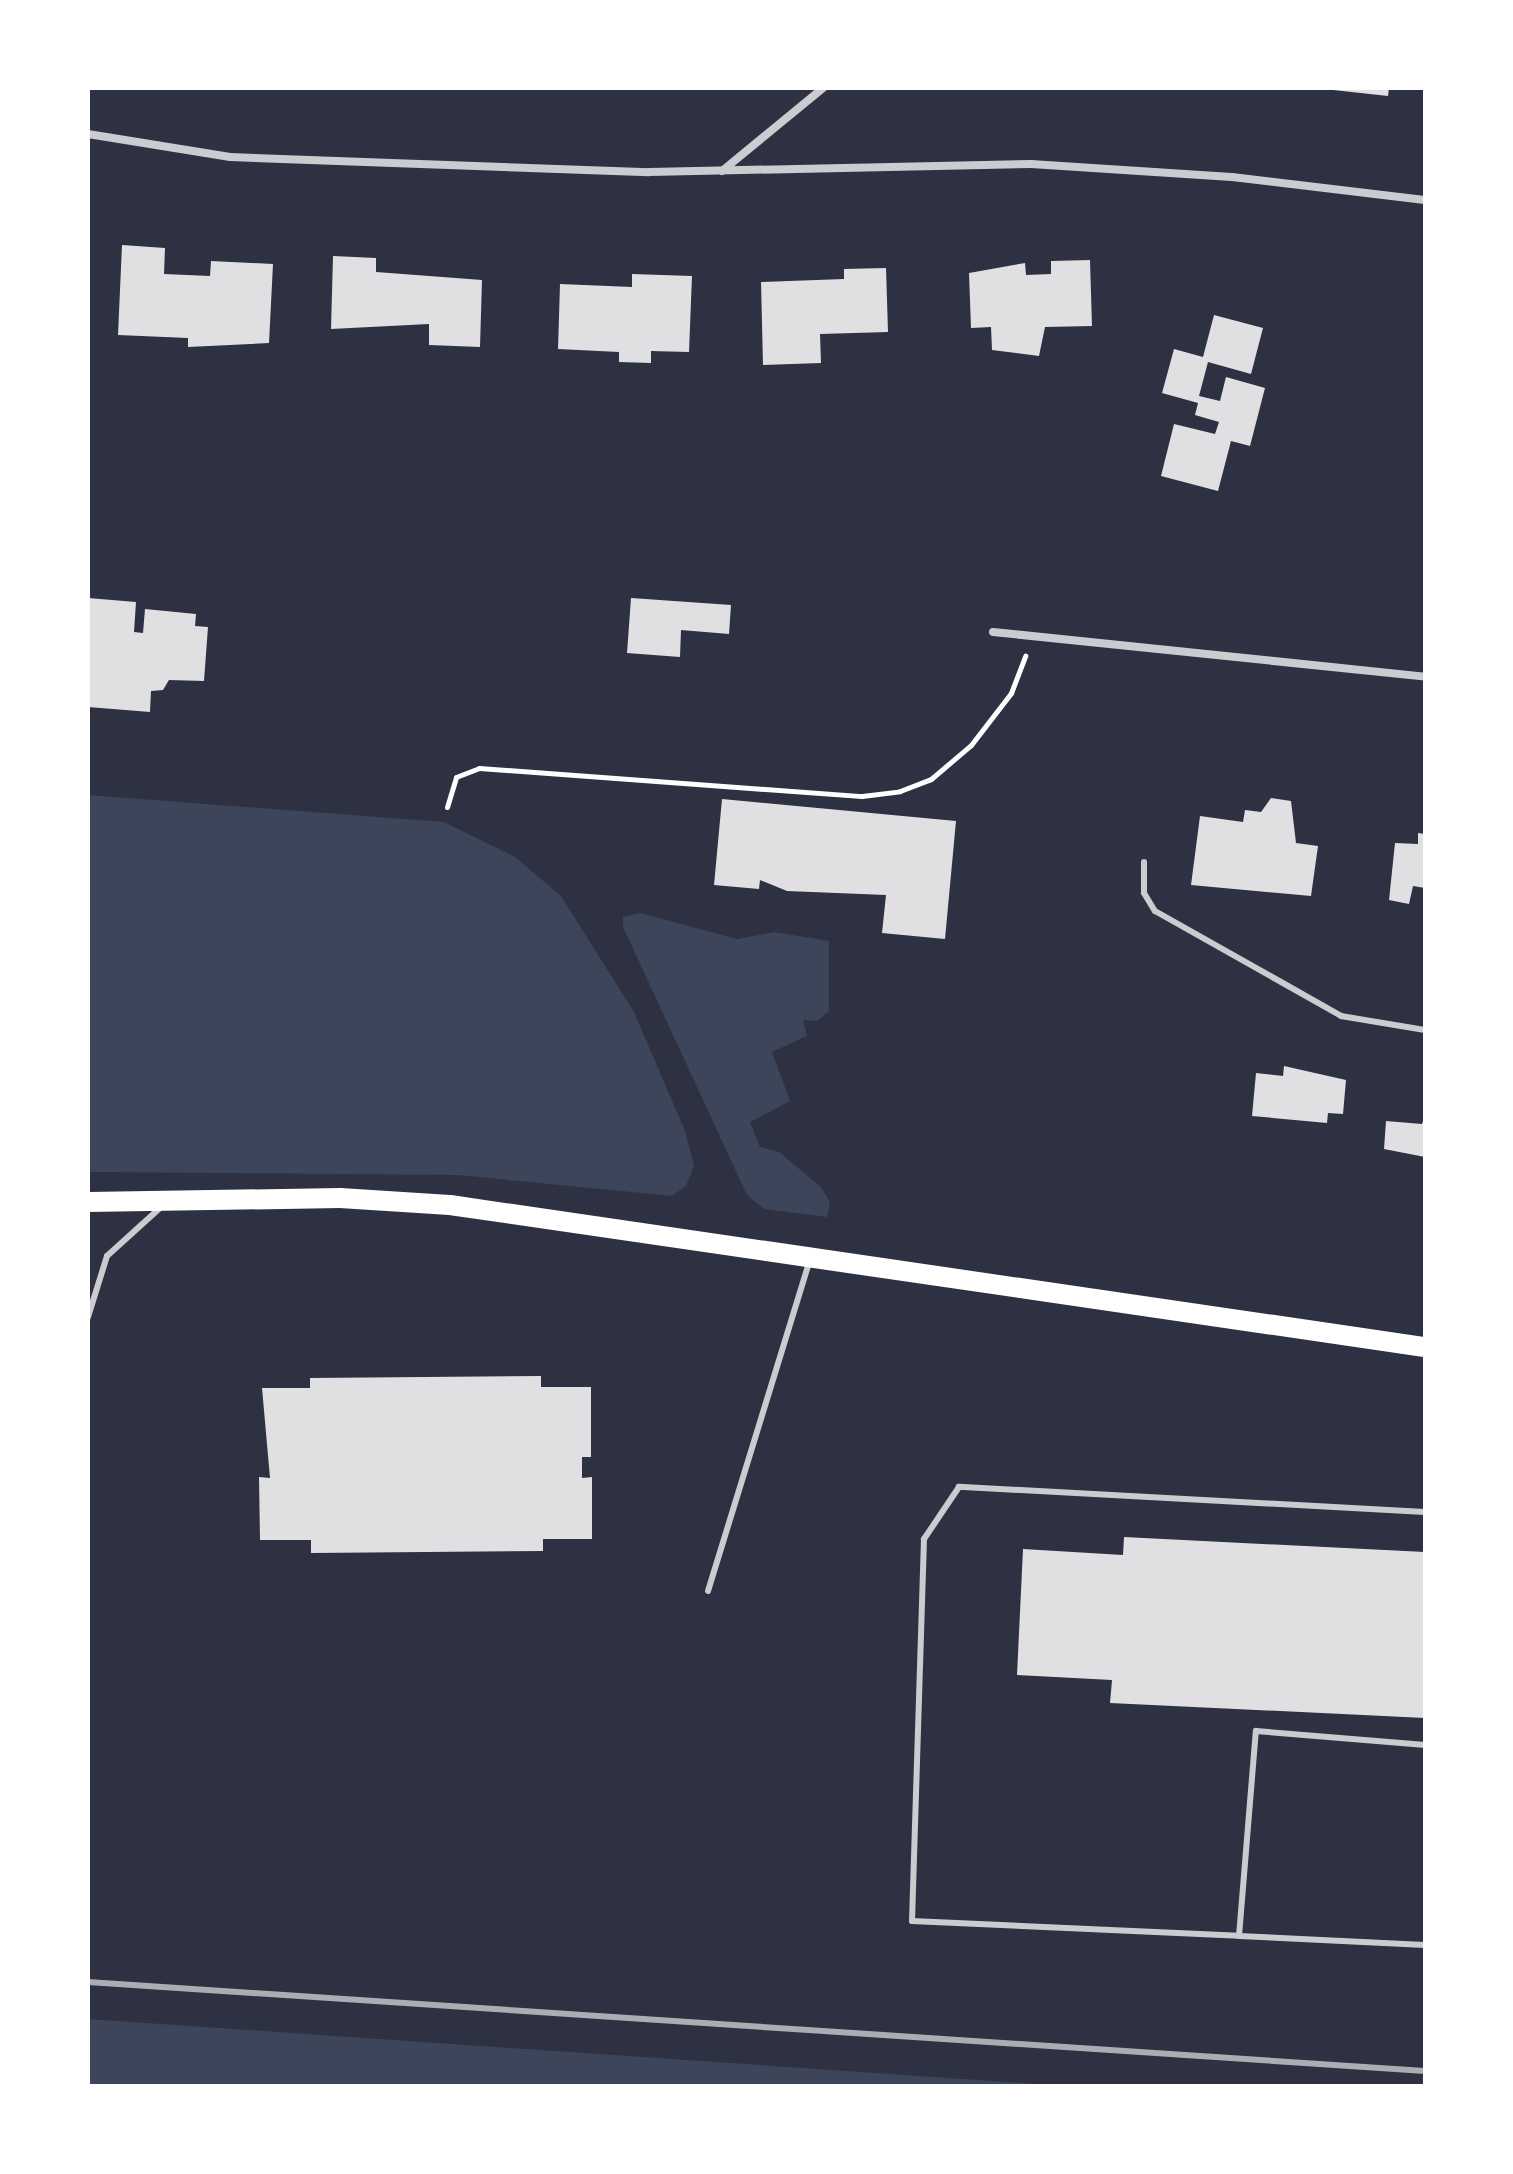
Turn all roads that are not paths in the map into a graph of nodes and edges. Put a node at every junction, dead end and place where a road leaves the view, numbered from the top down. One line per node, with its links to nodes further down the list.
1 (823, 88): 3 (street)
2 (88, 134): 3 (street)
3 (721, 172): 4 (street)
4 (1425, 200)
5 (993, 632): 6 (street)
6 (1425, 677)
7 (1144, 862): 8 (lane)
8 (1425, 1030)
9 (88, 1202): 10 (main road)
10 (166, 1202): 11 (main road); 12 (lane)
11 (811, 1254): 13 (main road); 15 (lane)
12 (88, 1317)
13 (1425, 1347)
14 (1425, 1512): 17 (lane)
15 (708, 1591)
16 (1425, 1745): 17 (lane)
17 (1239, 1936): 18 (lane)
18 (1425, 1945)

